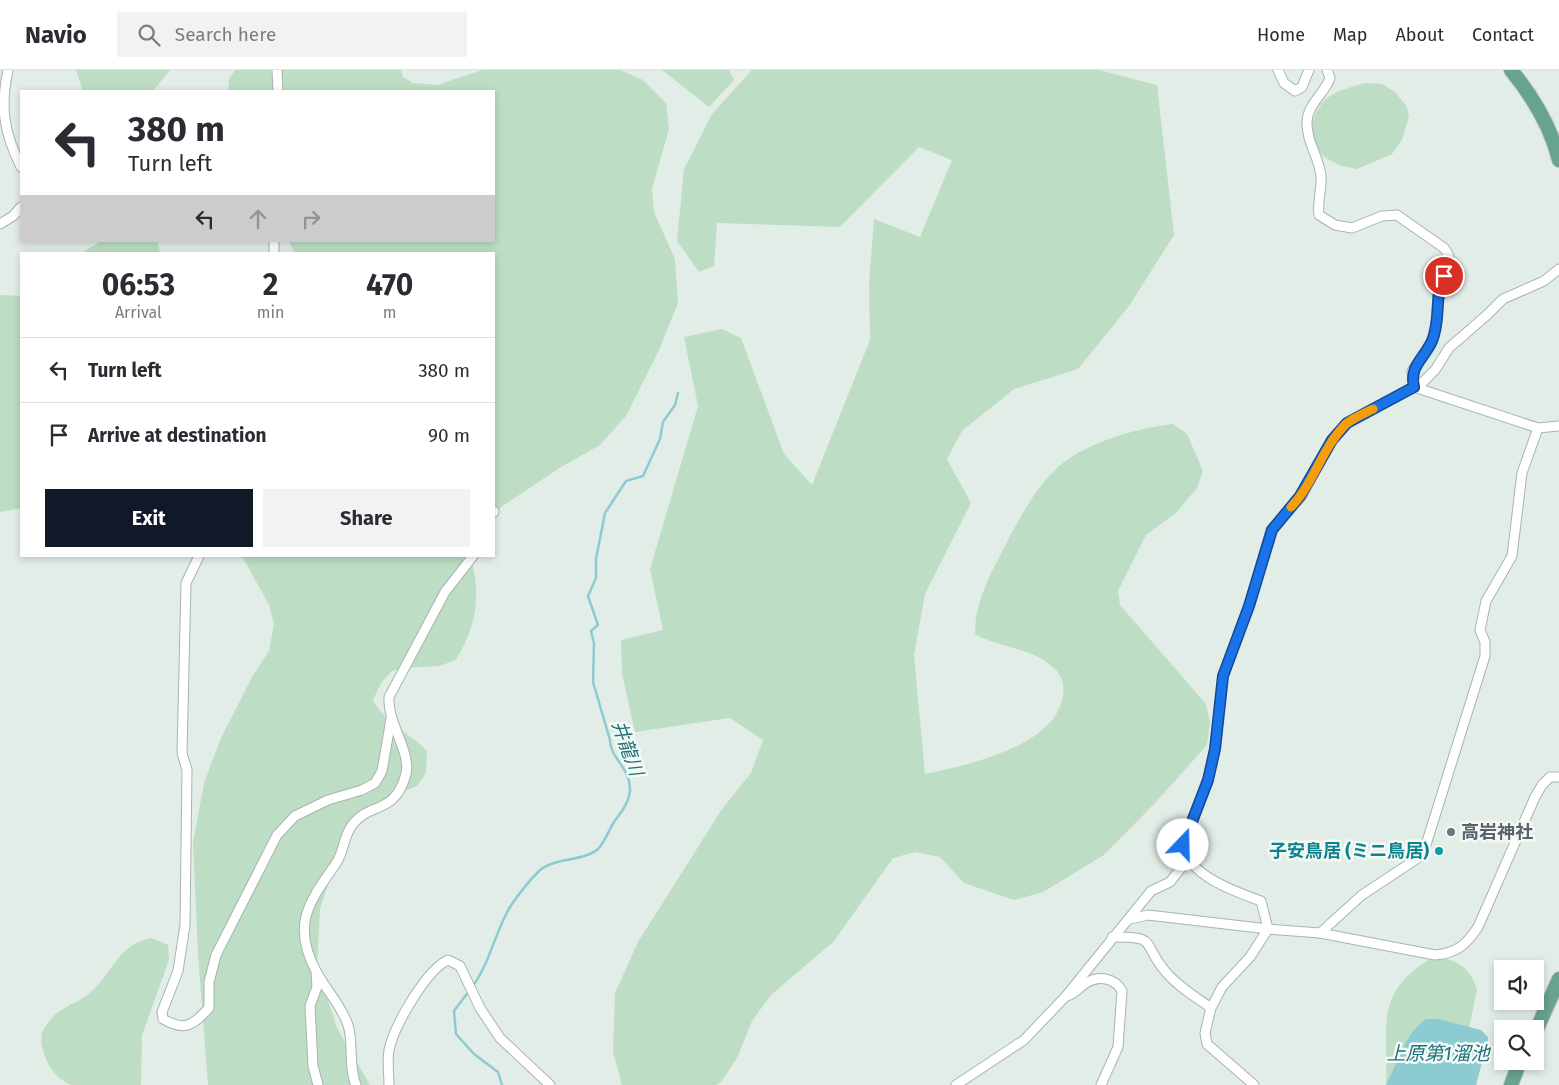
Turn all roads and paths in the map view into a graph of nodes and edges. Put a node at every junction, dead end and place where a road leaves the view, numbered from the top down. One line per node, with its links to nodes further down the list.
1 (8, 70): 9 (street)
2 (278, 70): 7 (street)
3 (1278, 70): 4 (street)
4 (1309, 70)
5 (1327, 70): 13 (street)
6 (1511, 70): 8 (main road)
7 (278, 90)
8 (1559, 160)
9 (20, 164)
10 (20, 208): 11 (street)
11 (0, 224)
12 (1559, 269): 13 (street)
13 (1416, 387): 15 (street); 20 (street)
14 (1559, 426): 15 (street)
15 (1538, 428): 23 (street)
16 (199, 557): 18 (street)
17 (472, 557): 18 (street)
18 (391, 719): 25 (street)
19 (1559, 777): 23 (street)
20 (1189, 858): 21 (street); 22 (street)
21 (1130, 919): 22 (street); 24 (street)
22 (1268, 929): 23 (street); 28 (street)
23 (1320, 933)
24 (1112, 937): 27 (street); 28 (street)
25 (316, 972): 31 (street); 32 (street)
26 (1559, 979): 29 (main road)
27 (1066, 996): 35 (street); 36 (street)
28 (1212, 1008): 37 (street)
29 (1540, 1020)
30 (1517, 1070): 38 (main road)
31 (318, 1085)
32 (356, 1085)
33 (389, 1085): 34 (street)
34 (550, 1085)
35 (956, 1085)
36 (1100, 1085)
37 (1254, 1085)
38 (1511, 1085)

